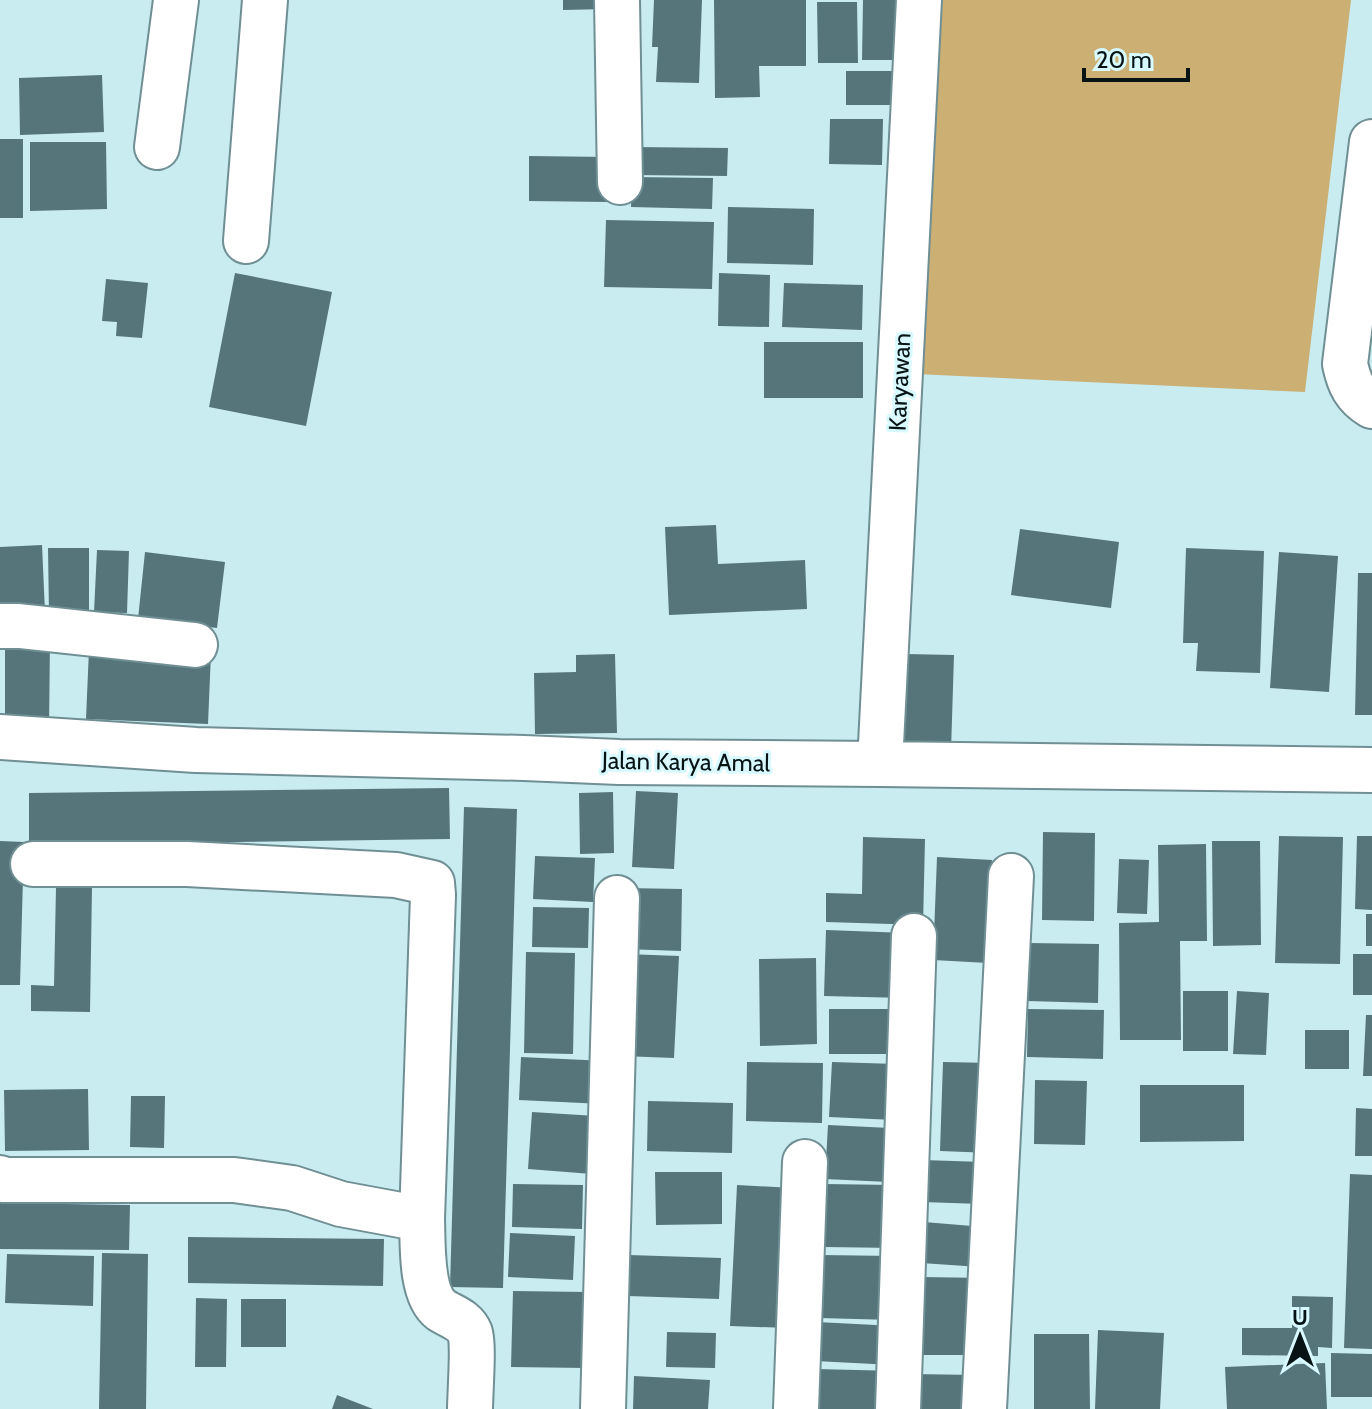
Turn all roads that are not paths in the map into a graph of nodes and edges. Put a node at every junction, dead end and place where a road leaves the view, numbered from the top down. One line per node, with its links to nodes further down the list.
1 (176, 0): 6 (street)
2 (265, 0): 8 (street)
3 (617, 0): 7 (street)
4 (919, 0): 13 (street, Karyawan)
5 (1372, 142): 9 (street)
6 (157, 147)
7 (620, 182)
8 (246, 241)
9 (1372, 406)
10 (0, 626): 11 (street)
11 (195, 645)
12 (0, 737): 13 (street, Jalan Karya Amal)
13 (880, 764): 14 (street, Jalan Karya Amal)
14 (1372, 770)
15 (33, 864): 21 (street)
16 (1011, 876): 26 (street)
17 (617, 898): 23 (street)
18 (914, 936): 25 (street)
19 (805, 1162): 24 (street)
20 (0, 1178): 21 (street)
21 (422, 1219): 22 (street)
22 (470, 1409)
23 (603, 1409)
24 (796, 1409)
25 (898, 1409)
26 (984, 1409)

